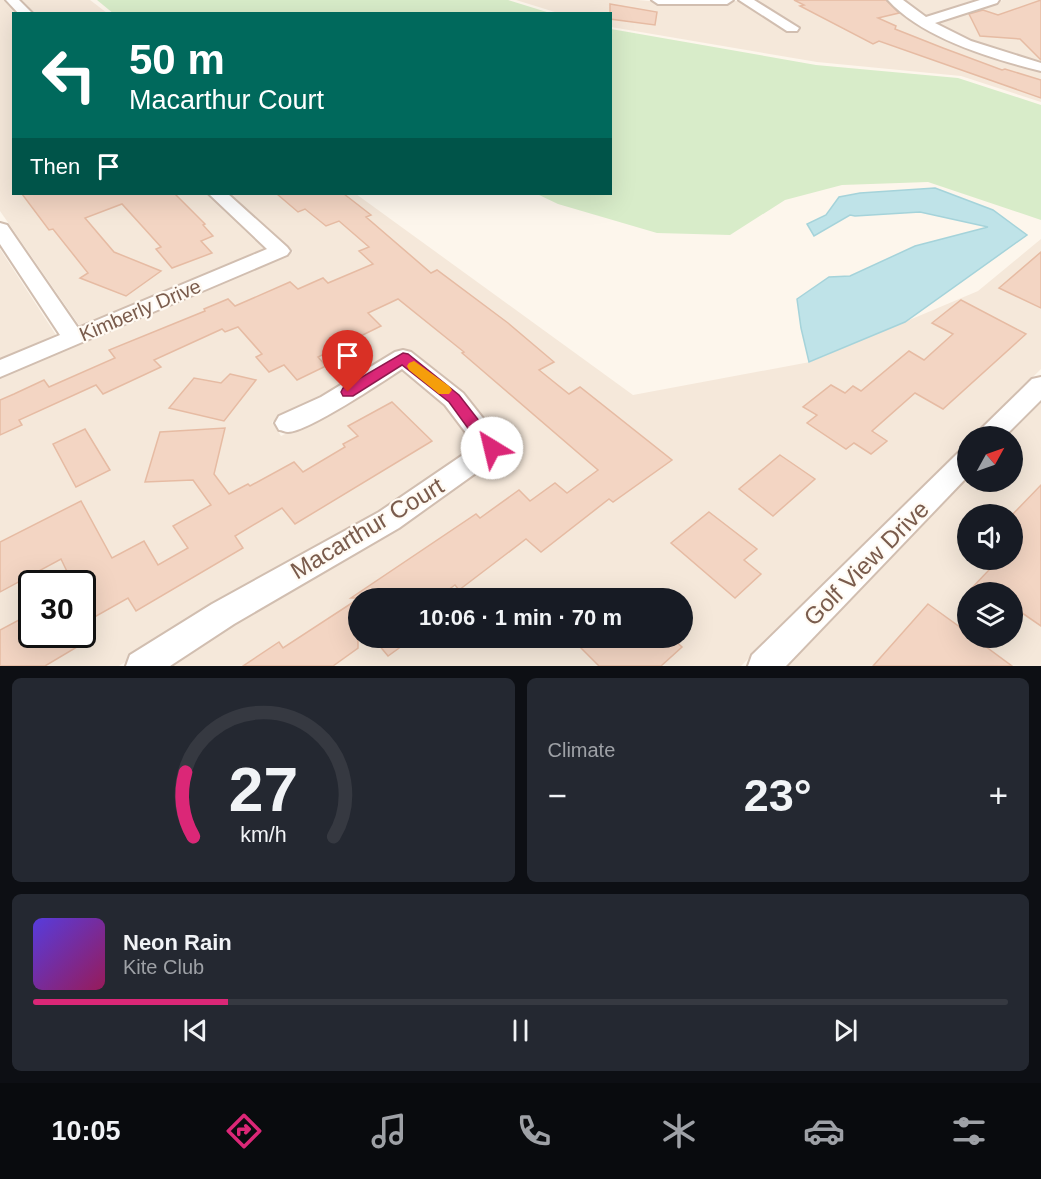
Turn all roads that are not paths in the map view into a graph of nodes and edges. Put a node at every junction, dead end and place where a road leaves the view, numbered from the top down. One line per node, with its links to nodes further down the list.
1 (12, 0): 7 (street)
2 (657, 0): 3 (street)
3 (728, 0)
4 (745, 0): 9 (street)
5 (894, 0): 8 (street)
6 (993, 0): 8 (street)
7 (25, 12)
8 (924, 22): 10 (street)
9 (792, 28)
10 (1041, 67)
11 (219, 195): 13 (street, Kimberly Drive)
12 (0, 229): 13 (street)
13 (73, 338): 14 (street, Kimberly Drive)
14 (0, 369)
15 (1041, 385): 17 (street)
16 (288, 423): 19 (street, Macarthur Court)
17 (1000, 426)
18 (957, 470): 20 (street, Golf View Drive)
19 (142, 666)
20 (764, 666)

